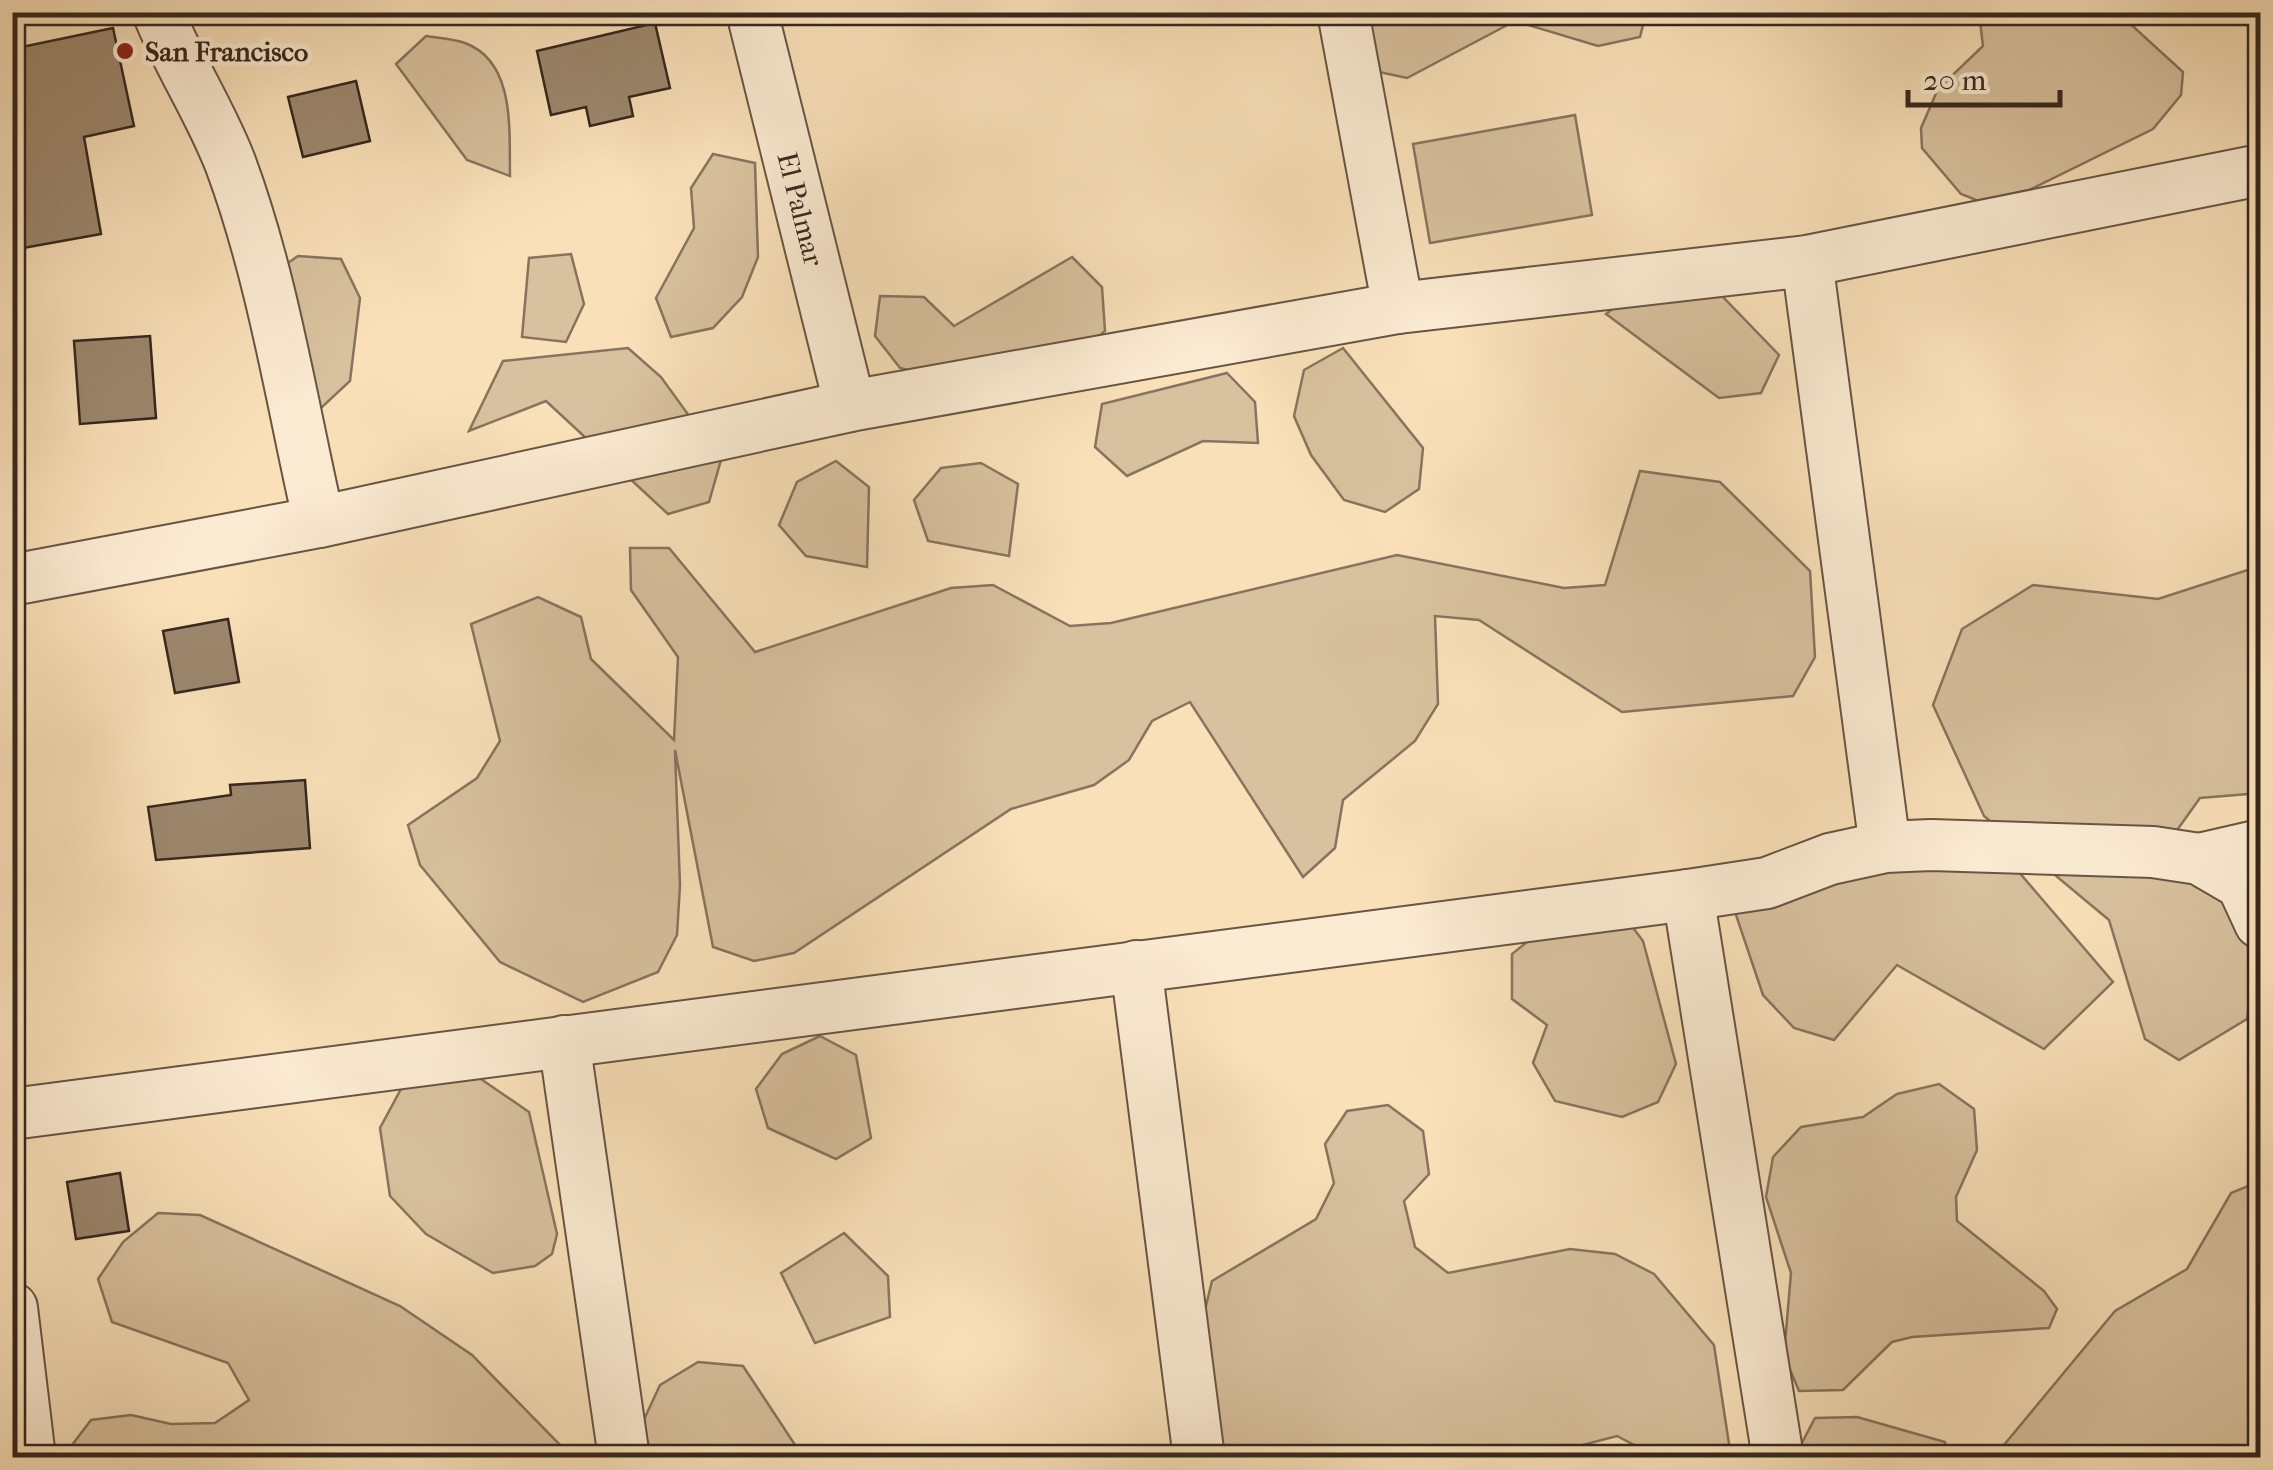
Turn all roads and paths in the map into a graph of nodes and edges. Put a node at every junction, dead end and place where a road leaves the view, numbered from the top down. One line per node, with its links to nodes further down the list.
1 (158, 12): 8 (street)
2 (752, 12): 7 (street, El Palmar)
3 (1343, 12): 6 (street)
4 (2260, 170): 5 (street)
5 (1807, 262): 6 (street); 11 (street)
6 (1398, 308): 7 (street)
7 (850, 406): 8 (street)
8 (320, 522): 9 (street)
9 (12, 580)
10 (2260, 845): 12 (street)
11 (1886, 848): 12 (street); 13 (street)
12 (2198, 858): 14 (street)
13 (1688, 895): 15 (street); 22 (street)
14 (2260, 923)
15 (1136, 966): 16 (street); 21 (street)
16 (564, 1041): 17 (street); 20 (street)
17 (12, 1114)
18 (12, 1308): 19 (street)
19 (30, 1458)
20 (624, 1458)
21 (1199, 1458)
22 (1778, 1458)

